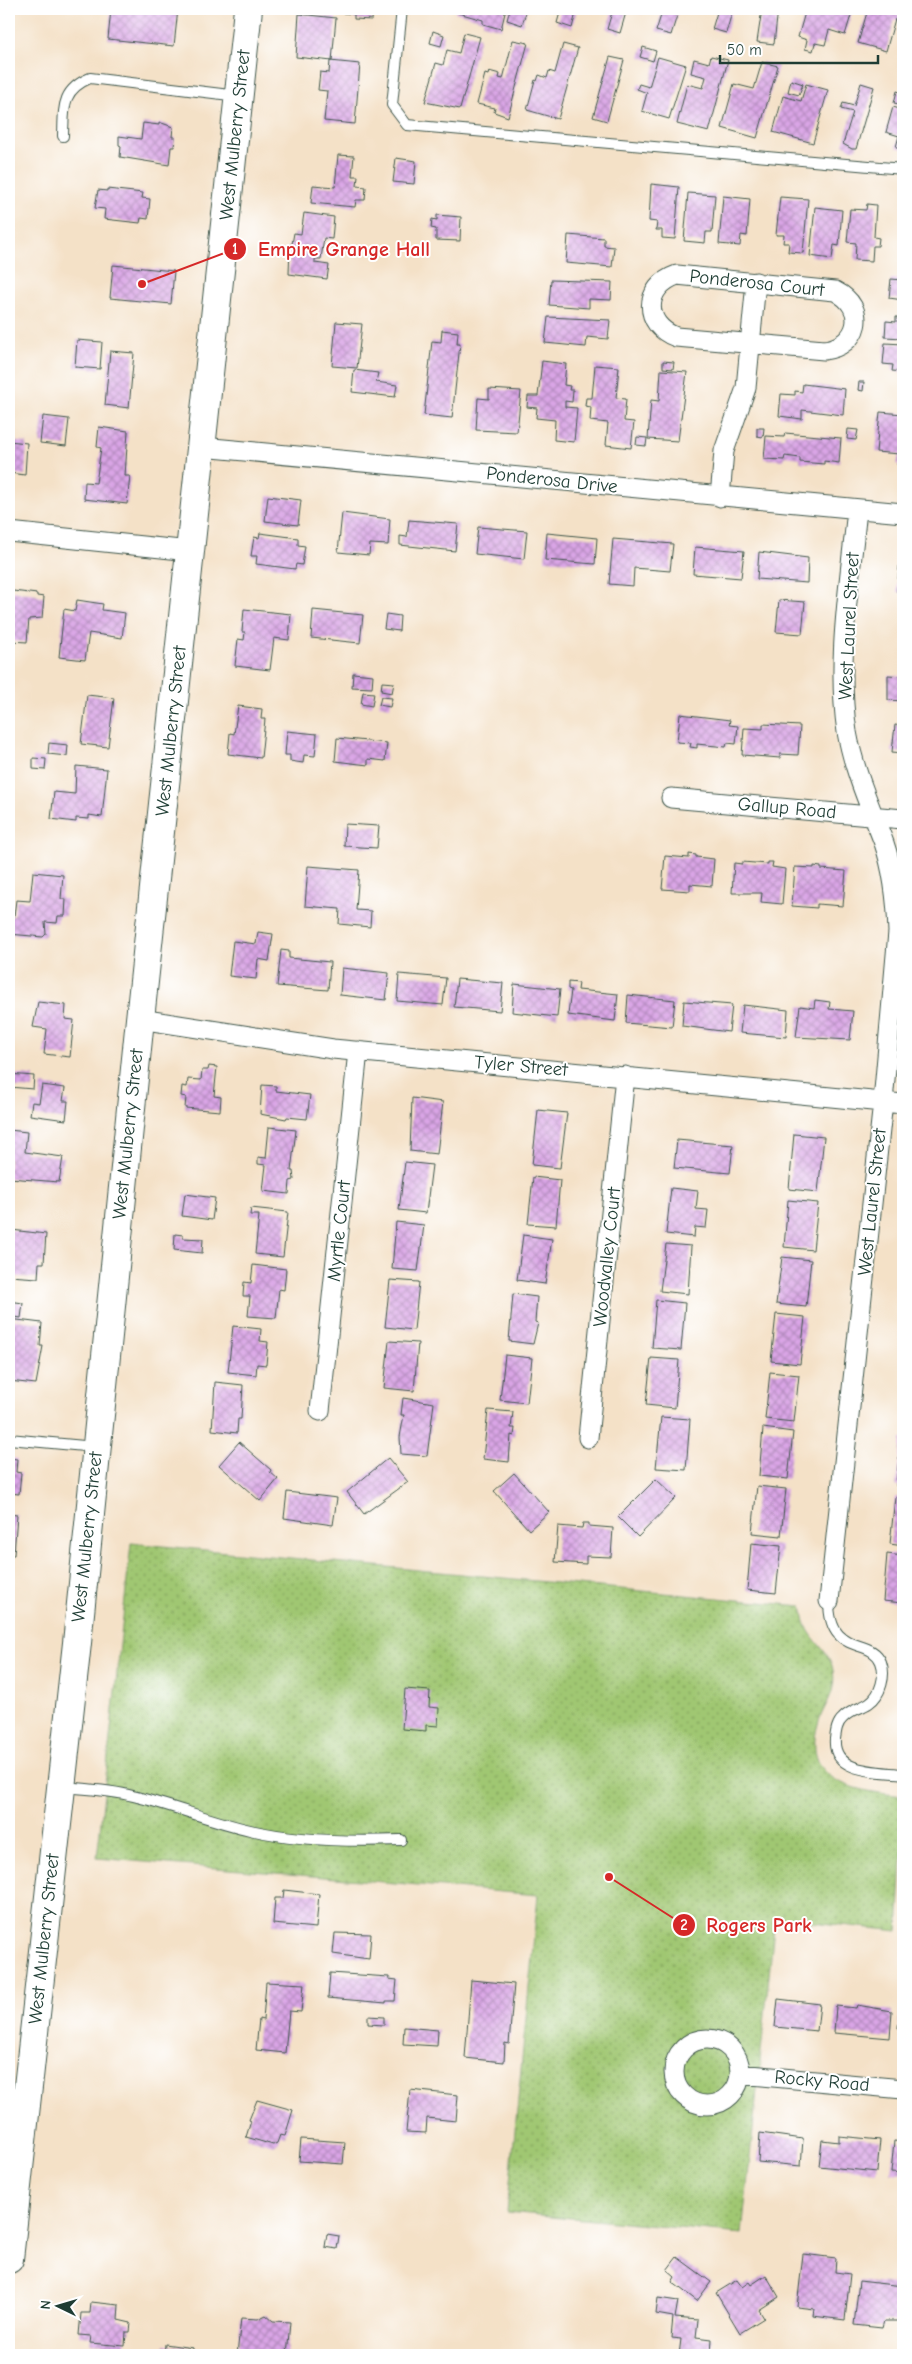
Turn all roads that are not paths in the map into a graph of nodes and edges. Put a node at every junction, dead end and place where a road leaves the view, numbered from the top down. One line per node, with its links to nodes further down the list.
1 (248, 9): 3 (main road, West Mulberry Street)
2 (402, 9): 5 (lane)
3 (239, 96): 4 (lane); 8 (main road, West Mulberry Street)
4 (63, 136)
5 (903, 169)
6 (756, 282): 7 (street); 7 (street, Ponderosa Court); 7 (street, Ponderosa Court)
7 (750, 344): 9 (street)
8 (202, 447): 9 (street, Ponderosa Drive); 13 (main road, West Mulberry Street)
9 (720, 497): 10 (street, Ponderosa Drive)
10 (857, 509): 11 (street, Ponderosa Drive); 15 (street, West Laurel Street)
11 (903, 513)
12 (9, 532): 13 (street)
13 (190, 551): 17 (main road, West Mulberry Street)
14 (671, 798): 15 (street, Gallup Road)
15 (873, 816): 16 (street, Gallup Road); 20 (street, West Laurel Street)
16 (903, 819)
17 (140, 1019): 18 (street, Tyler Street); 25 (main road, West Mulberry Street)
18 (358, 1051): 19 (street, Tyler Street); 22 (street, Myrtle Court)
19 (626, 1076): 20 (street, Tyler Street); 23 (street, Woodvalley Court)
20 (883, 1102): 21 (street, Tyler Street); 26 (street, West Laurel Street)
21 (903, 1104)
22 (320, 1411)
23 (588, 1438)
24 (9, 1439): 25 (lane)
25 (96, 1447): 28 (main road, West Mulberry Street)
26 (829, 1601): 27 (lane)
27 (903, 1774)
28 (60, 1787): 29 (lane); 32 (main road, West Mulberry Street)
29 (401, 1840)
30 (740, 2074): 31 (street, Rocky Road)
31 (903, 2089)
32 (9, 2259)

